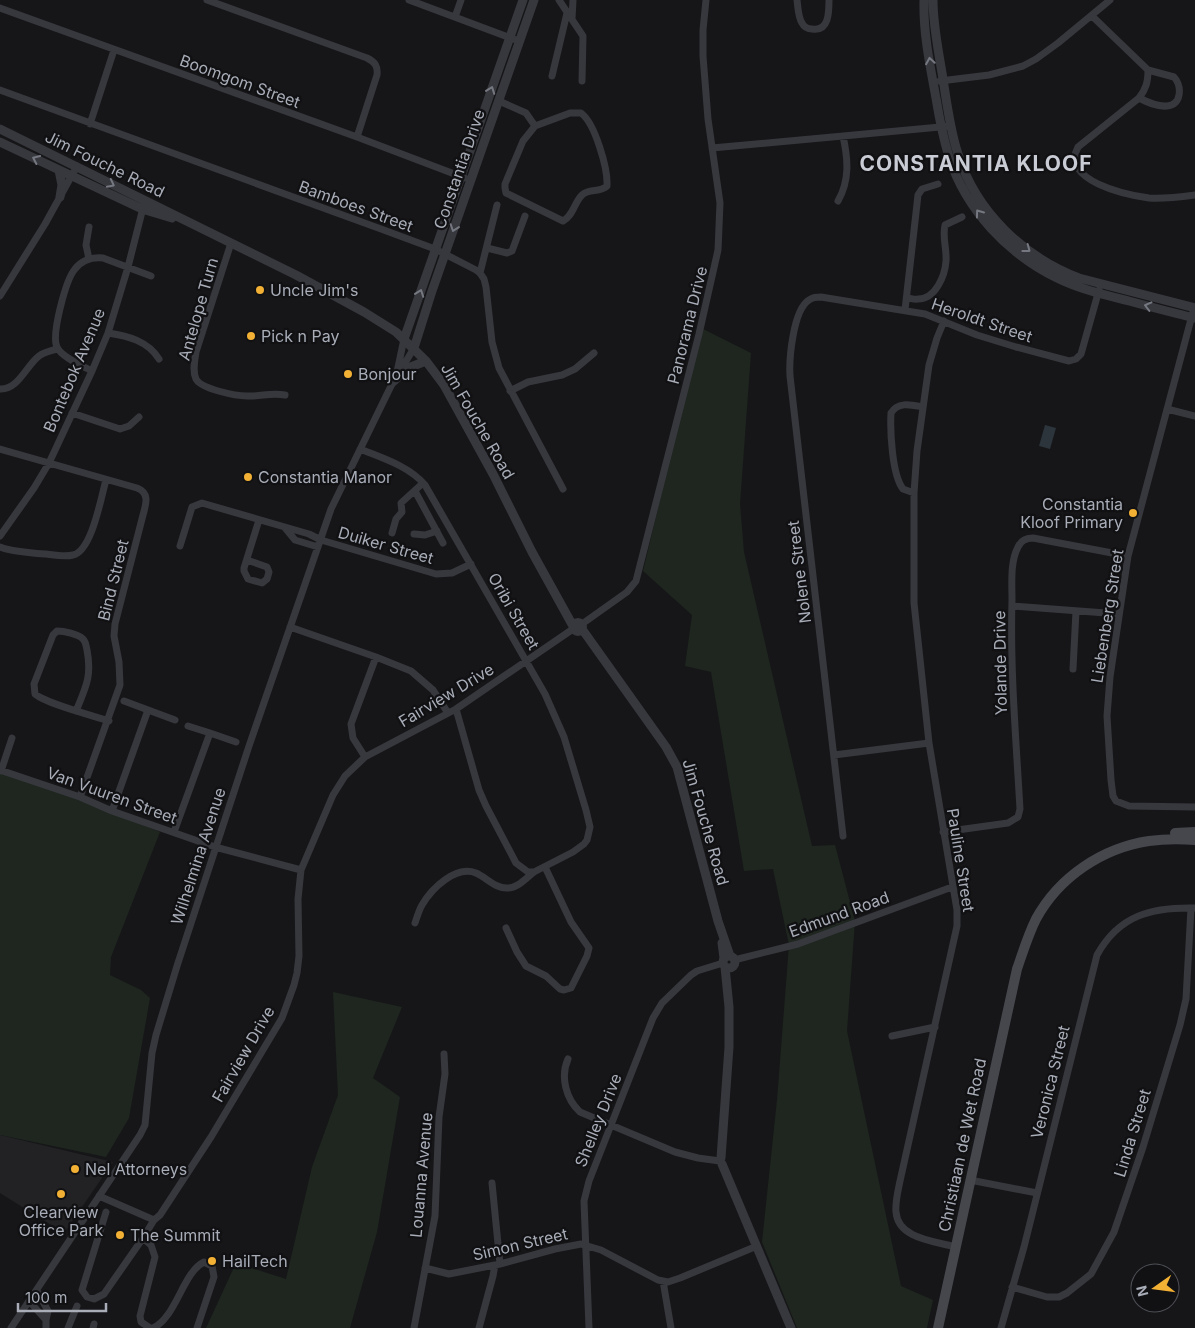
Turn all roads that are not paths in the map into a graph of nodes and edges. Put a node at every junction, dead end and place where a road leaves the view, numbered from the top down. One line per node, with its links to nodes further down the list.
1 (207, 0): 34 (street)
2 (409, 0): 17 (street)
3 (461, 0): 17 (street)
4 (523, 0): 18 (street, Constantia Drive)
5 (534, 0): 19 (street, Constantia Drive)
6 (559, 0): 15 (street)
7 (573, 0): 15 (street)
8 (706, 0): 36 (street, Panorama Drive)
9 (797, 0): 10 (street)
10 (829, 0)
11 (924, 0): 25 (street, one-way to 11)
12 (933, 0): 23 (street)
13 (1110, 0): 16 (street)
14 (0, 8): 20 (street, Boomgom Street)
15 (569, 16): 22 (street); 24 (street)
16 (1092, 16): 21 (street); 23 (street)
17 (455, 17): 18 (street)
18 (510, 37): 19 (street); 40 (street, Constantia Drive, one-way to 18)
19 (520, 41): 28 (street, Constantia Drive)
20 (114, 50): 29 (street); 34 (street, Boomgom Street)
21 (1148, 70): 27 (street); 27 (street)
22 (552, 76)
23 (943, 80): 25 (street); 31 (street)
24 (582, 81)
25 (933, 82): 31 (street)
26 (0, 90): 29 (street, Bamboes Street)
27 (1139, 98): 43 (street)
28 (498, 101): 30 (street); 41 (street, Constantia Drive)
29 (90, 124): 53 (street, Bamboes Street)
30 (535, 126): 30 (street)
31 (946, 127): 33 (street); 59 (street, one-way to 59); 60 (street, one-way to 31)
32 (0, 129): 37 (street, Jim Fouche Road)
33 (843, 136): 36 (street); 45 (street)
34 (357, 137): 40 (street, Boomgom Street)
35 (0, 142): 38 (street, Jim Fouche Road, one-way to 35)
36 (712, 148): 109 (street, Panorama Drive)
37 (77, 166): 39 (street); 46 (street, Jim Fouche Road, one-way to 46)
38 (59, 170): 39 (street, Jim Fouche Road); 44 (street)
39 (72, 176): 44 (street); 46 (street, Jim Fouche Road)
40 (460, 176): 41 (street, Boomgom Street); 53 (street, Constantia Drive)
41 (471, 180): 54 (street, Constantia Drive, one-way to 54)
42 (938, 184): 62 (street)
43 (1195, 195)
44 (60, 197): 61 (street)
45 (838, 201)
46 (144, 205): 51 (street, Jim Fouche Road); 56 (street, Bontebok Avenue)
47 (497, 205): 52 (street)
48 (525, 216): 52 (street)
49 (962, 217): 62 (street)
50 (89, 227): 55 (street)
51 (231, 243): 69 (street, Jim Fouche Road); 79 (street, Antelope Turn)
52 (487, 248): 57 (street)
53 (435, 250): 54 (street, Bamboes Street); 69 (street, Constantia Drive, one-way to 53)
54 (445, 254): 57 (street, Bamboes Street); 70 (street, Constantia Drive)
55 (89, 259): 56 (street); 71 (street)
56 (128, 267): 58 (street); 68 (street, Bontebok Avenue)
57 (480, 274): 78 (street)
58 (151, 276)
59 (1101, 284): 60 (street, Heroldt Street); 64 (street)
60 (1098, 294): 66 (street, one-way to 60); 67 (street, Heroldt Street)
61 (0, 296)
62 (907, 298): 65 (street)
63 (803, 307): 65 (street, Heroldt Street); 125 (street, Nolene Street)
64 (1194, 308): 66 (street, Liebenberg Street)
65 (905, 310): 67 (street, Heroldt Street)
66 (1193, 318): 81 (street, Liebenberg Street)
67 (944, 321): 80 (street, Pauline Street)
68 (108, 333): 73 (street); 75 (street, Bontebok Avenue)
69 (404, 339): 70 (street, Jim Fouche Road); 76 (street, Wilhelmina Avenue)
70 (414, 348): 74 (street, Jim Fouche Road); 76 (street, Wilhelmina Avenue)
71 (57, 349): 75 (street); 77 (street)
72 (594, 353): 78 (street)
73 (159, 359)
74 (426, 362): 76 (street); 109 (street, Jim Fouche Road)
75 (92, 371): 82 (street, Bontebok Avenue)
76 (395, 380): 86 (street, Wilhelmina Avenue)
77 (0, 390)
78 (510, 391): 90 (street)
79 (285, 395)
80 (923, 407): 92 (street, Pauline Street); 92 (street)
81 (1166, 409): 83 (street); 102 (street, Liebenberg Street)
82 (72, 413): 84 (street); 87 (street, Bontebok Avenue)
83 (1195, 416)
84 (139, 418)
85 (0, 449): 87 (street)
86 (360, 449): 89 (street, Oribi Street); 99 (street, Wilhelmina Avenue)
87 (49, 463): 88 (street); 97 (street, Bontebok Avenue)
88 (106, 480): 101 (street); 119 (street, Bind Street)
89 (423, 483): 91 (street); 104 (street, Oribi Street)
90 (563, 489)
91 (415, 491): 94 (street); 95 (street)
92 (914, 492): 124 (street, Pauline Street)
93 (259, 520): 99 (street, Duiker Street); 100 (street); 103 (street)
94 (437, 531): 96 (street); 98 (street)
95 (392, 533)
96 (414, 534)
97 (0, 536)
98 (443, 543)
99 (319, 544): 104 (street, Duiker Street); 108 (street, Wilhelmina Avenue)
100 (180, 546)
101 (0, 547)
102 (1128, 556): 105 (street, Yolande Drive); 107 (street, Liebenberg Street)
103 (247, 560)
104 (471, 564): 111 (street, Oribi Street)
105 (1012, 606): 106 (street); 132 (street, Yolande Drive)
106 (1076, 611): 107 (street); 112 (street)
107 (1119, 614): 129 (street, Liebenberg Street)
108 (290, 627): 110 (street); 136 (street, Wilhelmina Avenue)
109 (577, 627): 111 (street, Fairview Drive); 144 (street, Jim Fouche Road)
110 (376, 657): 117 (street); 126 (street)
111 (527, 662): 114 (street, Fairview Drive); 137 (street, Oribi Street)
112 (1074, 669)
113 (124, 701): 115 (street)
114 (456, 709): 117 (street, Fairview Drive); 139 (street)
115 (148, 710): 118 (street); 130 (street)
116 (76, 711): 116 (street); 119 (street)
117 (448, 713): 126 (street, Fairview Drive)
118 (175, 720)
119 (109, 721): 128 (street, Bind Street)
120 (188, 726): 121 (street)
121 (210, 733): 123 (street); 131 (street)
122 (12, 738): 127 (street)
123 (236, 742)
124 (929, 743): 125 (street); 132 (street, Pauline Street)
125 (834, 755): 134 (street, Nolene Street)
126 (365, 757): 138 (street, Fairview Drive)
127 (0, 770): 128 (street, Van Vuuren Street)
128 (80, 797): 130 (street, Van Vuuren Street)
129 (1195, 807)
130 (112, 810): 131 (street, Van Vuuren Street)
131 (174, 832): 136 (street, Van Vuuren Street)
132 (943, 832): 140 (street, Pauline Street)
133 (1195, 832): 145 (main road, Christiaan de Wet Road)
134 (843, 836)
135 (1195, 840): 145 (main road, Christiaan de Wet Road)
136 (216, 847): 138 (street, Van Vuuren Street); 155 (street, Wilhelmina Avenue)
137 (545, 867): 139 (street); 143 (street)
138 (301, 870): 157 (street, Fairview Drive)
139 (534, 872): 142 (street)
140 (952, 887): 144 (street, Edmund Road); 146 (street, Pauline Street)
141 (1193, 908): 154 (street, Veronica Street); 165 (street, Linda Street)
142 (414, 923)
143 (506, 928)
144 (728, 962): 150 (street, Shelley Drive); 151 (street, Jim Fouche Road)
145 (1017, 969): 152 (main road, Christiaan de Wet Road)
146 (936, 1027): 147 (street); 161 (street, Pauline Street)
147 (892, 1036)
148 (444, 1054): 163 (street, Louanna Avenue)
149 (568, 1059): 150 (street)
150 (611, 1125): 151 (street); 159 (street, Shelley Drive)
151 (723, 1161): 160 (street, Jim Fouche Road)
152 (970, 1180): 154 (street); 161 (main road, Christiaan de Wet Road)
153 (492, 1183): 162 (street)
154 (1037, 1193): 165 (street, Veronica Street)
155 (99, 1196): 157 (street); 166 (street, Wilhelmina Avenue)
156 (106, 1212): 158 (street, Fairview Drive)
157 (154, 1220): 158 (street, Fairview Drive)
158 (143, 1238): 172 (street)
159 (586, 1245): 162 (street, Simon Street); 164 (street, Simon Street); 176 (street, Shelley Drive)
160 (757, 1246): 164 (street); 178 (street, Jim Fouche Road)
161 (955, 1247): 179 (main road, Christiaan de Wet Road)
162 (498, 1264): 163 (street, Simon Street); 175 (street)
163 (426, 1268): 174 (street, Louanna Avenue)
164 (663, 1281): 177 (street)
165 (1012, 1287): 180 (street, Veronica Street)
166 (36, 1291): 167 (street, Wilhelmina Avenue); 169 (street)
167 (30, 1301): 169 (street); 170 (street, Wilhelmina Avenue)
168 (77, 1306): 171 (street)
169 (46, 1326)
170 (11, 1328)
171 (68, 1328)
172 (152, 1328): 173 (street)
173 (197, 1328)
174 (414, 1328)
175 (479, 1328)
176 (589, 1328)
177 (671, 1328)
178 (790, 1328)
179 (938, 1328)
180 (1002, 1328)

